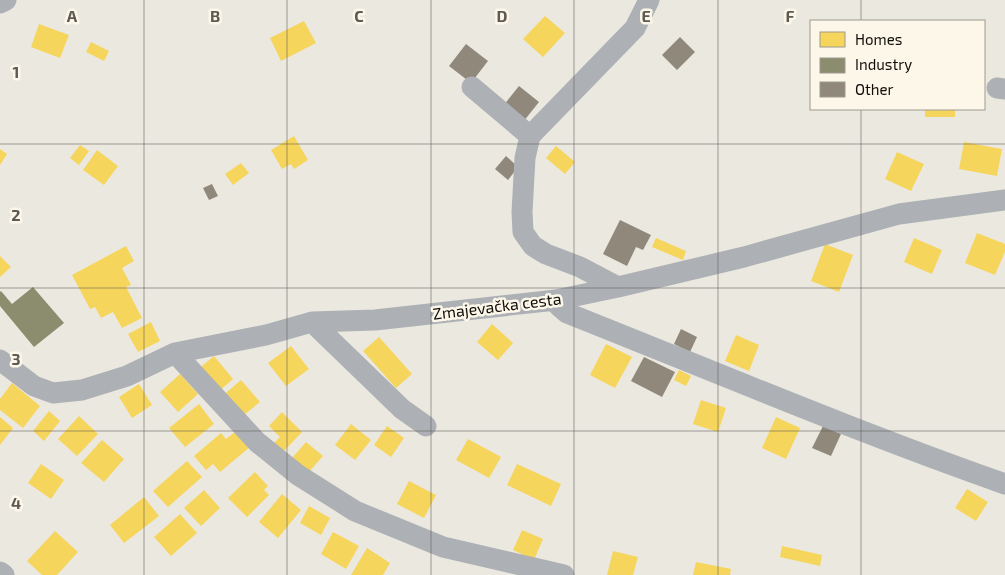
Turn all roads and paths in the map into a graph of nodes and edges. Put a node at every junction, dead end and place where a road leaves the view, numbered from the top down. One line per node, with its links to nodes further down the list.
1 (6, 0): 3 (street)
2 (649, 0): 5 (street)
3 (0, 3)
4 (472, 87): 5 (street)
5 (530, 136): 7 (street)
6 (1005, 200): 7 (street, Zmajevačka cesta)
7 (618, 287): 8 (street, Zmajevačka cesta)
8 (556, 300): 9 (street, Zmajevačka cesta); 13 (street)
9 (312, 322): 10 (street, Zmajevačka cesta); 12 (street)
10 (175, 353): 11 (street, Zmajevačka cesta); 16 (street)
11 (0, 360)
12 (426, 426)
13 (1005, 484)
14 (0, 572): 15 (street)
15 (4, 575)
16 (564, 575)

